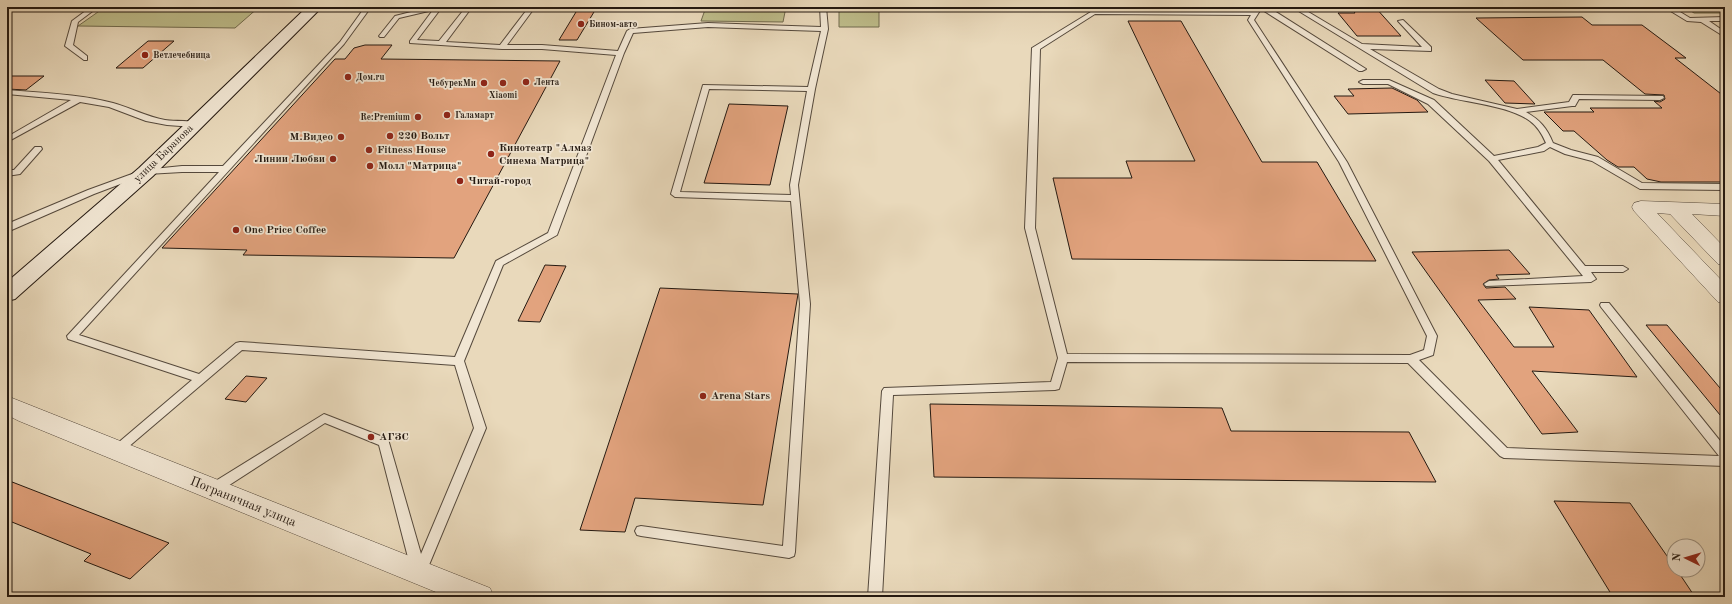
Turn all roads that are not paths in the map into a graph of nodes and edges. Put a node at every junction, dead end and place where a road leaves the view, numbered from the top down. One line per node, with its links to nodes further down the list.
1 (96, 7): 21 (lane)
2 (315, 7): 29 (main road, улица Баранова)
3 (368, 7): 34 (lane)
4 (439, 7): 16 (lane); 17 (lane)
5 (469, 7): 17 (lane)
6 (532, 7): 19 (lane)
7 (823, 7): 14 (lane)
8 (1295, 7): 18 (lane)
9 (1667, 7): 11 (lane)
10 (1259, 9): 22 (lane); 49 (lane); 50 (lane)
11 (1702, 19): 12 (lane); 15 (lane)
12 (1725, 19)
13 (1401, 21): 18 (lane)
14 (825, 29): 20 (lane); 24 (lane)
15 (1725, 35)
16 (382, 36)
17 (441, 44): 19 (lane)
18 (1359, 46): 28 (lane)
19 (502, 47): 20 (lane)
20 (620, 53): 51 (lane)
21 (84, 58)
22 (1362, 69)
23 (1363, 82): 33 (lane)
24 (811, 89): 38 (lane); 38 (lane)
25 (7, 92): 27 (lane)
26 (1660, 98): 28 (lane)
27 (79, 99): 29 (lane); 30 (lane)
28 (1518, 111): 31 (lane)
29 (194, 125): 35 (main road, улица Баранова)
30 (7, 140)
31 (1550, 144): 33 (lane); 37 (lane)
32 (38, 149): 36 (lane)
33 (1492, 159): 43 (lane)
34 (225, 169): 35 (lane); 52 (lane)
35 (146, 172): 41 (lane); 46 (main road, улица Баранова)
36 (7, 173)
37 (1725, 187)
38 (795, 198): 58 (lane)
39 (1676, 209): 40 (street); 42 (street); 47 (street)
40 (1725, 210)
41 (7, 229)
42 (1725, 260)
43 (1582, 269): 44 (lane); 45 (lane)
44 (1623, 270)
45 (1489, 284)
46 (7, 294)
47 (1725, 298)
48 (1605, 305): 55 (lane)
49 (1063, 358): 50 (lane); 61 (lane)
50 (1411, 359): 56 (lane)
51 (459, 361): 52 (lane); 59 (lane)
52 (201, 379): 54 (lane)
53 (7, 405): 54 (street, Пограничная улица)
54 (116, 450): 57 (street, Пограничная улица)
55 (1725, 455)
56 (1725, 461)
57 (213, 489): 59 (street, Пограничная улица); 59 (lane)
58 (641, 531)
59 (419, 573): 60 (street, Пограничная улица)
60 (480, 597)
61 (875, 597)

